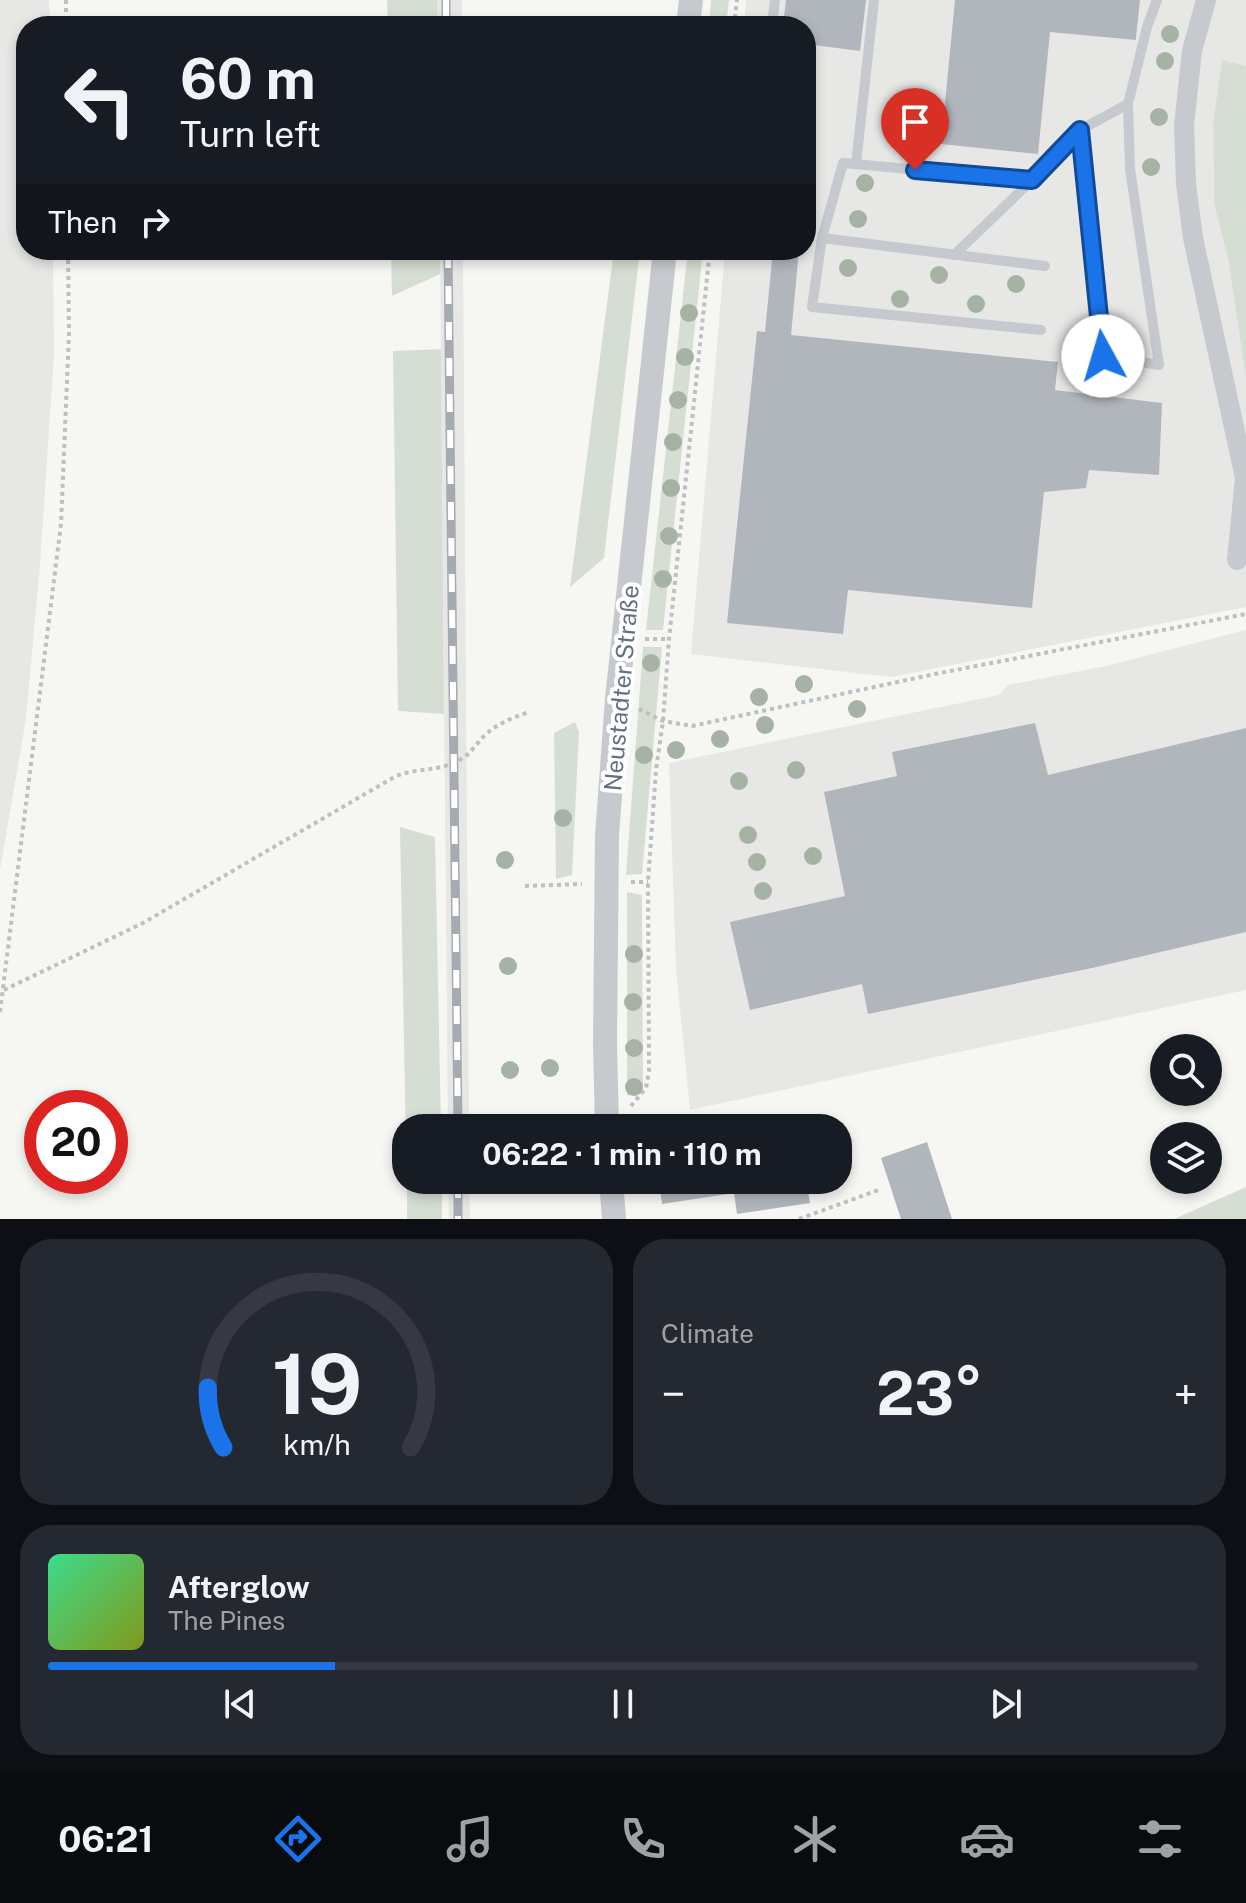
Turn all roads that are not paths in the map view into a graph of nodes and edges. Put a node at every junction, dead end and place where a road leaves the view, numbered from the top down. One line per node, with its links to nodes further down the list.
1 (874, 0): 6 (lane)
2 (1157, 0): 4 (lane)
3 (1206, 0): 13 (street)
4 (1128, 104): 5 (lane); 5 (lane)
5 (1080, 130): 7 (lane)
6 (856, 164): 7 (lane); 8 (lane)
7 (1032, 180): 9 (lane)
8 (822, 238): 9 (lane); 12 (lane)
9 (954, 255): 11 (lane)
10 (664, 260): 14 (street, Neustadter Straße)
11 (1045, 266)
12 (1041, 330)
13 (1237, 560)
14 (616, 1114)
15 (612, 1194): 16 (street)
16 (614, 1219)

